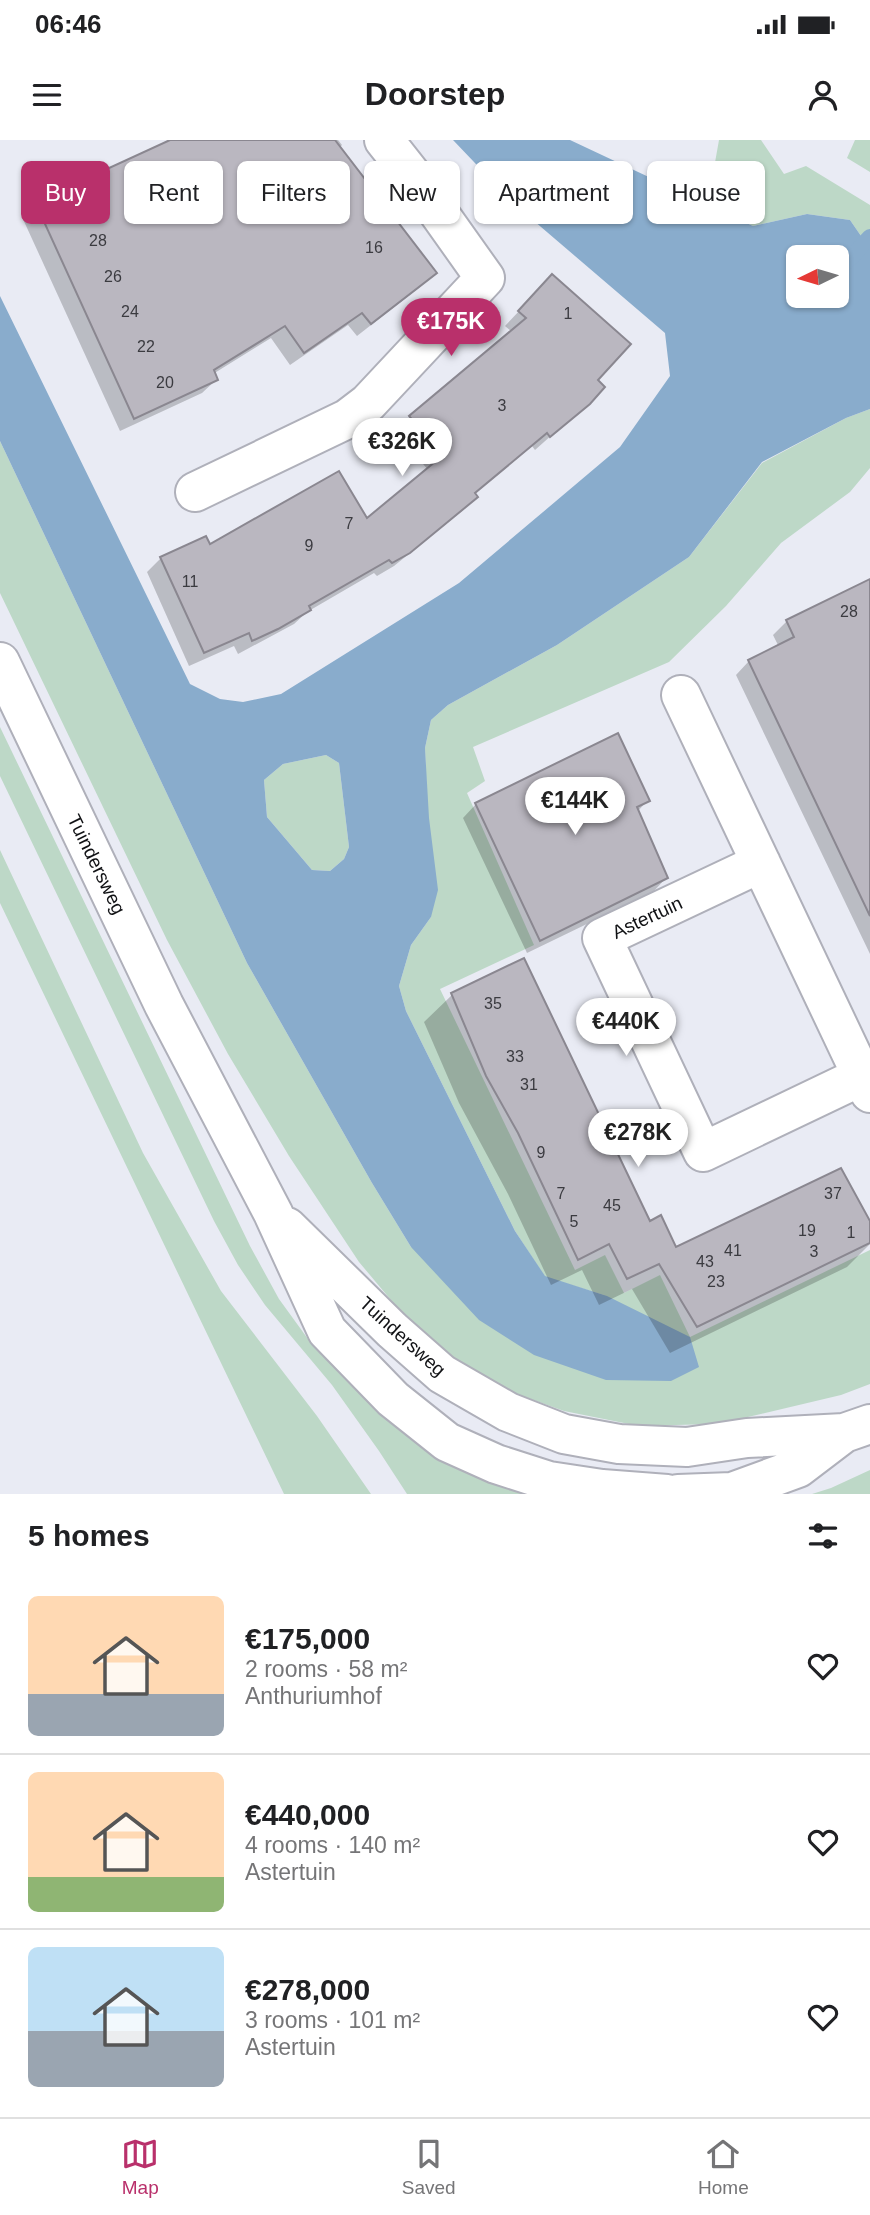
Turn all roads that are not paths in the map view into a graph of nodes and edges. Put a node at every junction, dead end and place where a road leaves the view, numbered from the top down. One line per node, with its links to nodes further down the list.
1 (384, 140): 2 (main road)
2 (195, 492)
3 (0, 662): 7 (main road, Tuindersweg)
4 (681, 695): 5 (main road, Astertuin)
5 (761, 863): 6 (main road, Astertuin); 6 (main road, Astertuin)
6 (866, 1084)
7 (273, 1213): 8 (main road, Tuindersweg); 9 (main road, Tuindersweg)
8 (857, 1429): 10 (main road, Tuindersweg)
9 (667, 1494)
10 (678, 1494)

